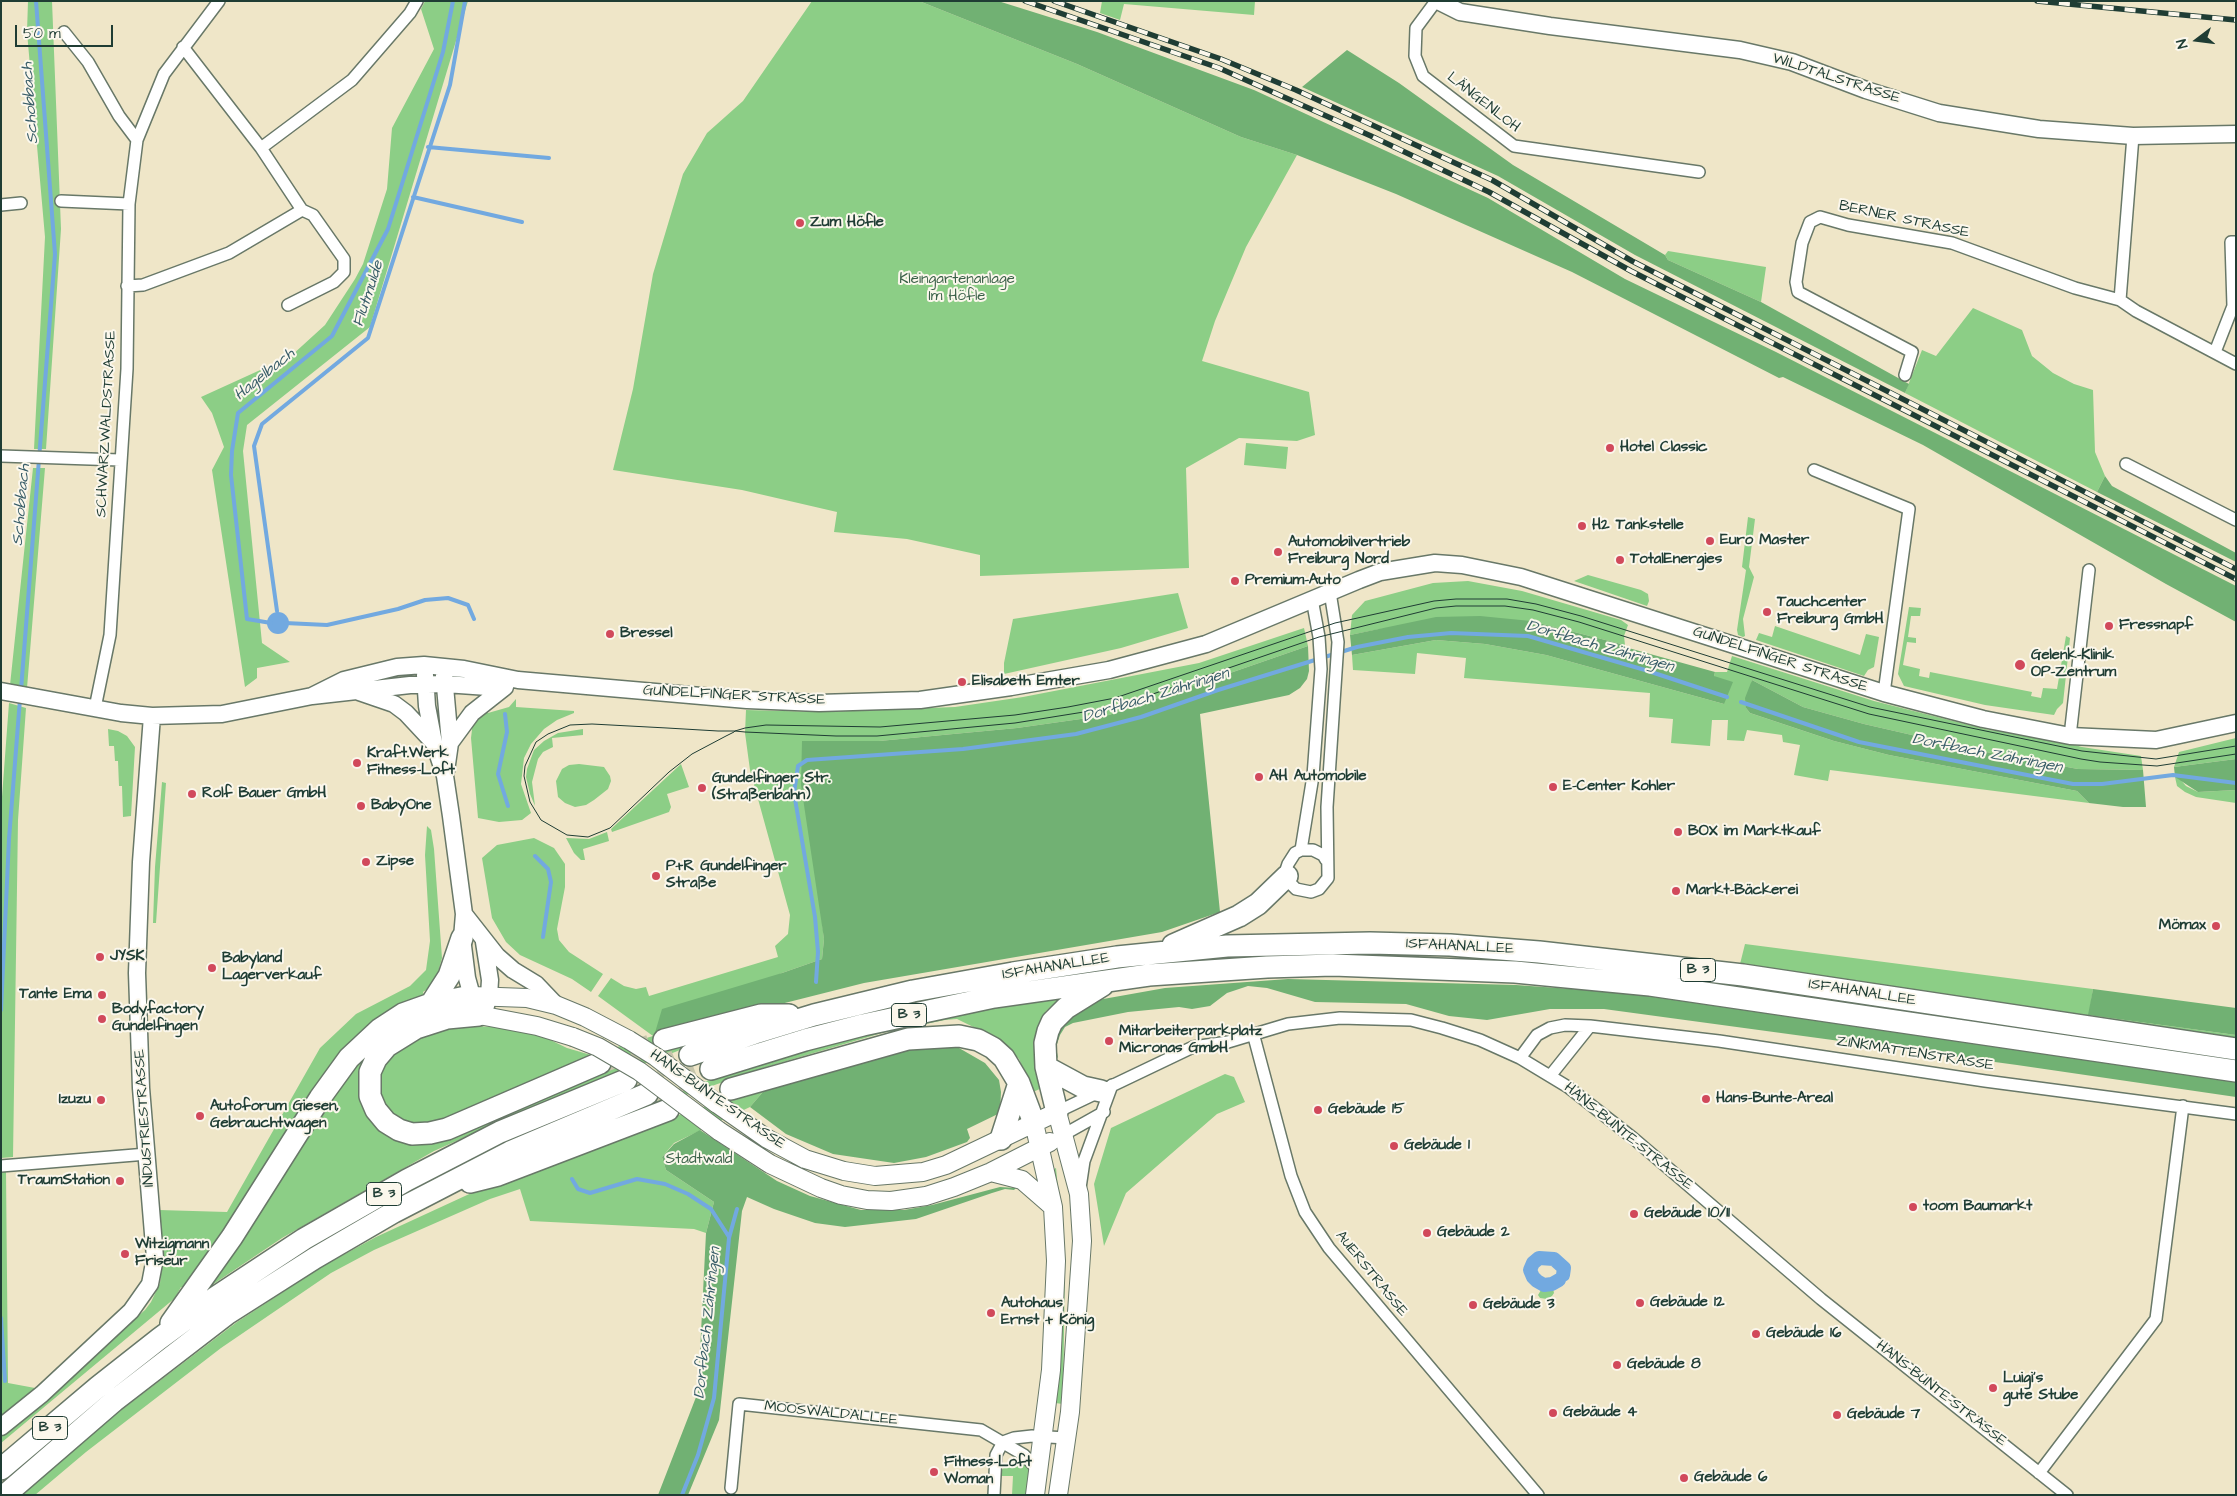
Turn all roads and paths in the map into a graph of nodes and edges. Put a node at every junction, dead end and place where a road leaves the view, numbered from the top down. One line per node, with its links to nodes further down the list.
1 (219, 1): 5 (street, SCHWARZWALDSTRASSE)
2 (417, 1): 9 (street)
3 (1437, 1): 7 (street, WILDTALSTRASSE); 10 (street, LÄNGENLOH)
4 (64, 32): 8 (street)
5 (183, 46): 8 (street, SCHWARZWALDSTRASSE); 9 (street)
6 (2236, 134): 7 (street, WILDTALSTRASSE)
7 (2133, 136): 18 (street)
8 (137, 140): 13 (street, SCHWARZWALDSTRASSE)
9 (261, 148): 15 (street)
10 (1699, 172)
11 (61, 201): 13 (street)
12 (22, 203): 14 (street)
13 (129, 204): 17 (street, SCHWARZWALDSTRASSE)
14 (1, 205)
15 (302, 210): 17 (street); 19 (street)
16 (2236, 242): 20 (street)
17 (127, 286): 24 (street, SCHWARZWALDSTRASSE)
18 (2120, 300): 20 (street, BERNER STRASSE); 22 (street, BERNER STRASSE)
19 (288, 305)
20 (2215, 352): 21 (street, BERNER STRASSE)
21 (2236, 364)
22 (1905, 375)
23 (1, 456): 24 (street)
24 (120, 460): 41 (street, SCHWARZWALDSTRASSE)
25 (2126, 464): 27 (street)
26 (1814, 470): 39 (street)
27 (2236, 520)
28 (2089, 570): 44 (street)
29 (1330, 592): 30 (street, GUNDELFINGER STRASSE); 39 (street, GUNDELFINGER STRASSE); 47 (street)
30 (1312, 599): 33 (street, GUNDELFINGER STRASSE); 46 (street)
31 (424, 665): 32 (street, GUNDELFINGER STRASSE); 34 (street); 40 (street, GUNDELFINGER STRASSE)
32 (443, 666): 33 (street, GUNDELFINGER STRASSE); 35 (street)
33 (518, 680): 36 (street)
34 (425, 684): 35 (street); 37 (street); 45 (street)
35 (445, 684): 36 (street); 45 (street)
36 (502, 688): 45 (street)
37 (352, 690): 40 (street); 45 (street)
38 (13, 693): 41 (street)
39 (1884, 693): 44 (street, GUNDELFINGER STRASSE)
40 (312, 696): 42 (street)
41 (94, 708): 42 (street)
42 (152, 716): 83 (street, INDUSTRIESTRASSE)
43 (2236, 723): 44 (street, GUNDELFINGER STRASSE)
44 (2070, 736)
45 (442, 743): 49 (street)
46 (1301, 850): 47 (street); 48 (street)
47 (1326, 860): 48 (street)
48 (1287, 876): 52 (highway)
49 (464, 914): 50 (street); 51 (street)
50 (483, 937): 55 (street); 56 (street)
51 (462, 938): 54 (highway); 56 (street)
52 (1156, 952): 57 (highway, ISFAHANALLEE / B 3); 61 (highway, ISFAHANALLEE / B 3)
53 (1112, 979): 65 (highway); 66 (highway, ISFAHANALLEE / B 3); 67 (highway, ISFAHANALLEE / B 3)
54 (432, 1004): 56 (highway); 89 (highway)
55 (556, 1005): 56 (main road, HANS-BUNTE-STRASSE); 81 (main road, HANS-BUNTE-STRASSE, bridge)
56 (480, 1006): 64 (highway); 85 (main road, HANS-BUNTE-STRASSE, bridge)
57 (814, 1015): 60 (highway); 62 (highway, ISFAHANALLEE / B 3)
58 (1590, 1026): 63 (street, ZINKMATTENSTRASSE); 68 (street); 74 (street, ZINKMATTENSTRASSE)
59 (1253, 1033): 63 (street, HANS-BUNTE-STRASSE); 71 (street, HANS-BUNTE-STRASSE); 102 (street, AUERSTRASSE)
60 (664, 1040)
61 (2236, 1049)
62 (690, 1055)
63 (1520, 1058): 68 (street, HANS-BUNTE-STRASSE)
64 (600, 1063)
65 (1046, 1067): 71 (highway); 76 (highway)
66 (711, 1069)
67 (2236, 1071)
68 (1550, 1076): 96 (street, HANS-BUNTE-STRASSE)
69 (626, 1080): 89 (highway, B 3)
70 (1019, 1083): 72 (highway); 79 (highway); 81 (highway)
71 (1106, 1088): 76 (street, HANS-BUNTE-STRASSE); 77 (street)
72 (732, 1089)
73 (647, 1094): 86 (highway, B 3)
74 (2183, 1106): 78 (street, ZINKMATTENSTRASSE); 96 (street)
75 (668, 1110): 86 (highway)
76 (1058, 1112): 79 (main road, HANS-BUNTE-STRASSE); 80 (main road)
77 (1104, 1112): 80 (street, HANS-BUNTE-STRASSE); 87 (street)
78 (2236, 1114)
79 (1034, 1123): 81 (main road, HANS-BUNTE-STRASSE); 82 (main road)
80 (1063, 1135): 82 (main road, HANS-BUNTE-STRASSE); 87 (main road)
81 (1001, 1139)
82 (1041, 1148): 85 (main road, HANS-BUNTE-STRASSE); 88 (main road)
83 (147, 1154): 84 (street); 90 (street, INDUSTRIESTRASSE)
84 (4, 1166)
85 (991, 1172): 88 (main road)
86 (431, 1192): 98 (highway, B 3)
87 (1079, 1194): 92 (main road)
88 (1053, 1207): 91 (main road)
89 (160, 1339): 94 (highway, B 3)
90 (1, 1426)
91 (1044, 1436): 92 (street); 93 (street); 95 (main road)
92 (1066, 1438): 101 (main road)
93 (1003, 1442): 95 (street, MOOSWALDALLEE); 97 (street, MOOSWALDALLEE); 99 (street)
94 (1, 1469)
95 (1039, 1471): 100 (main road)
96 (2039, 1473): 103 (street, HANS-BUNTE-STRASSE)
97 (730, 1488)
98 (5, 1495)
99 (994, 1495)
100 (1035, 1495)
101 (1058, 1495)
102 (1538, 1495)
103 (2067, 1495)

